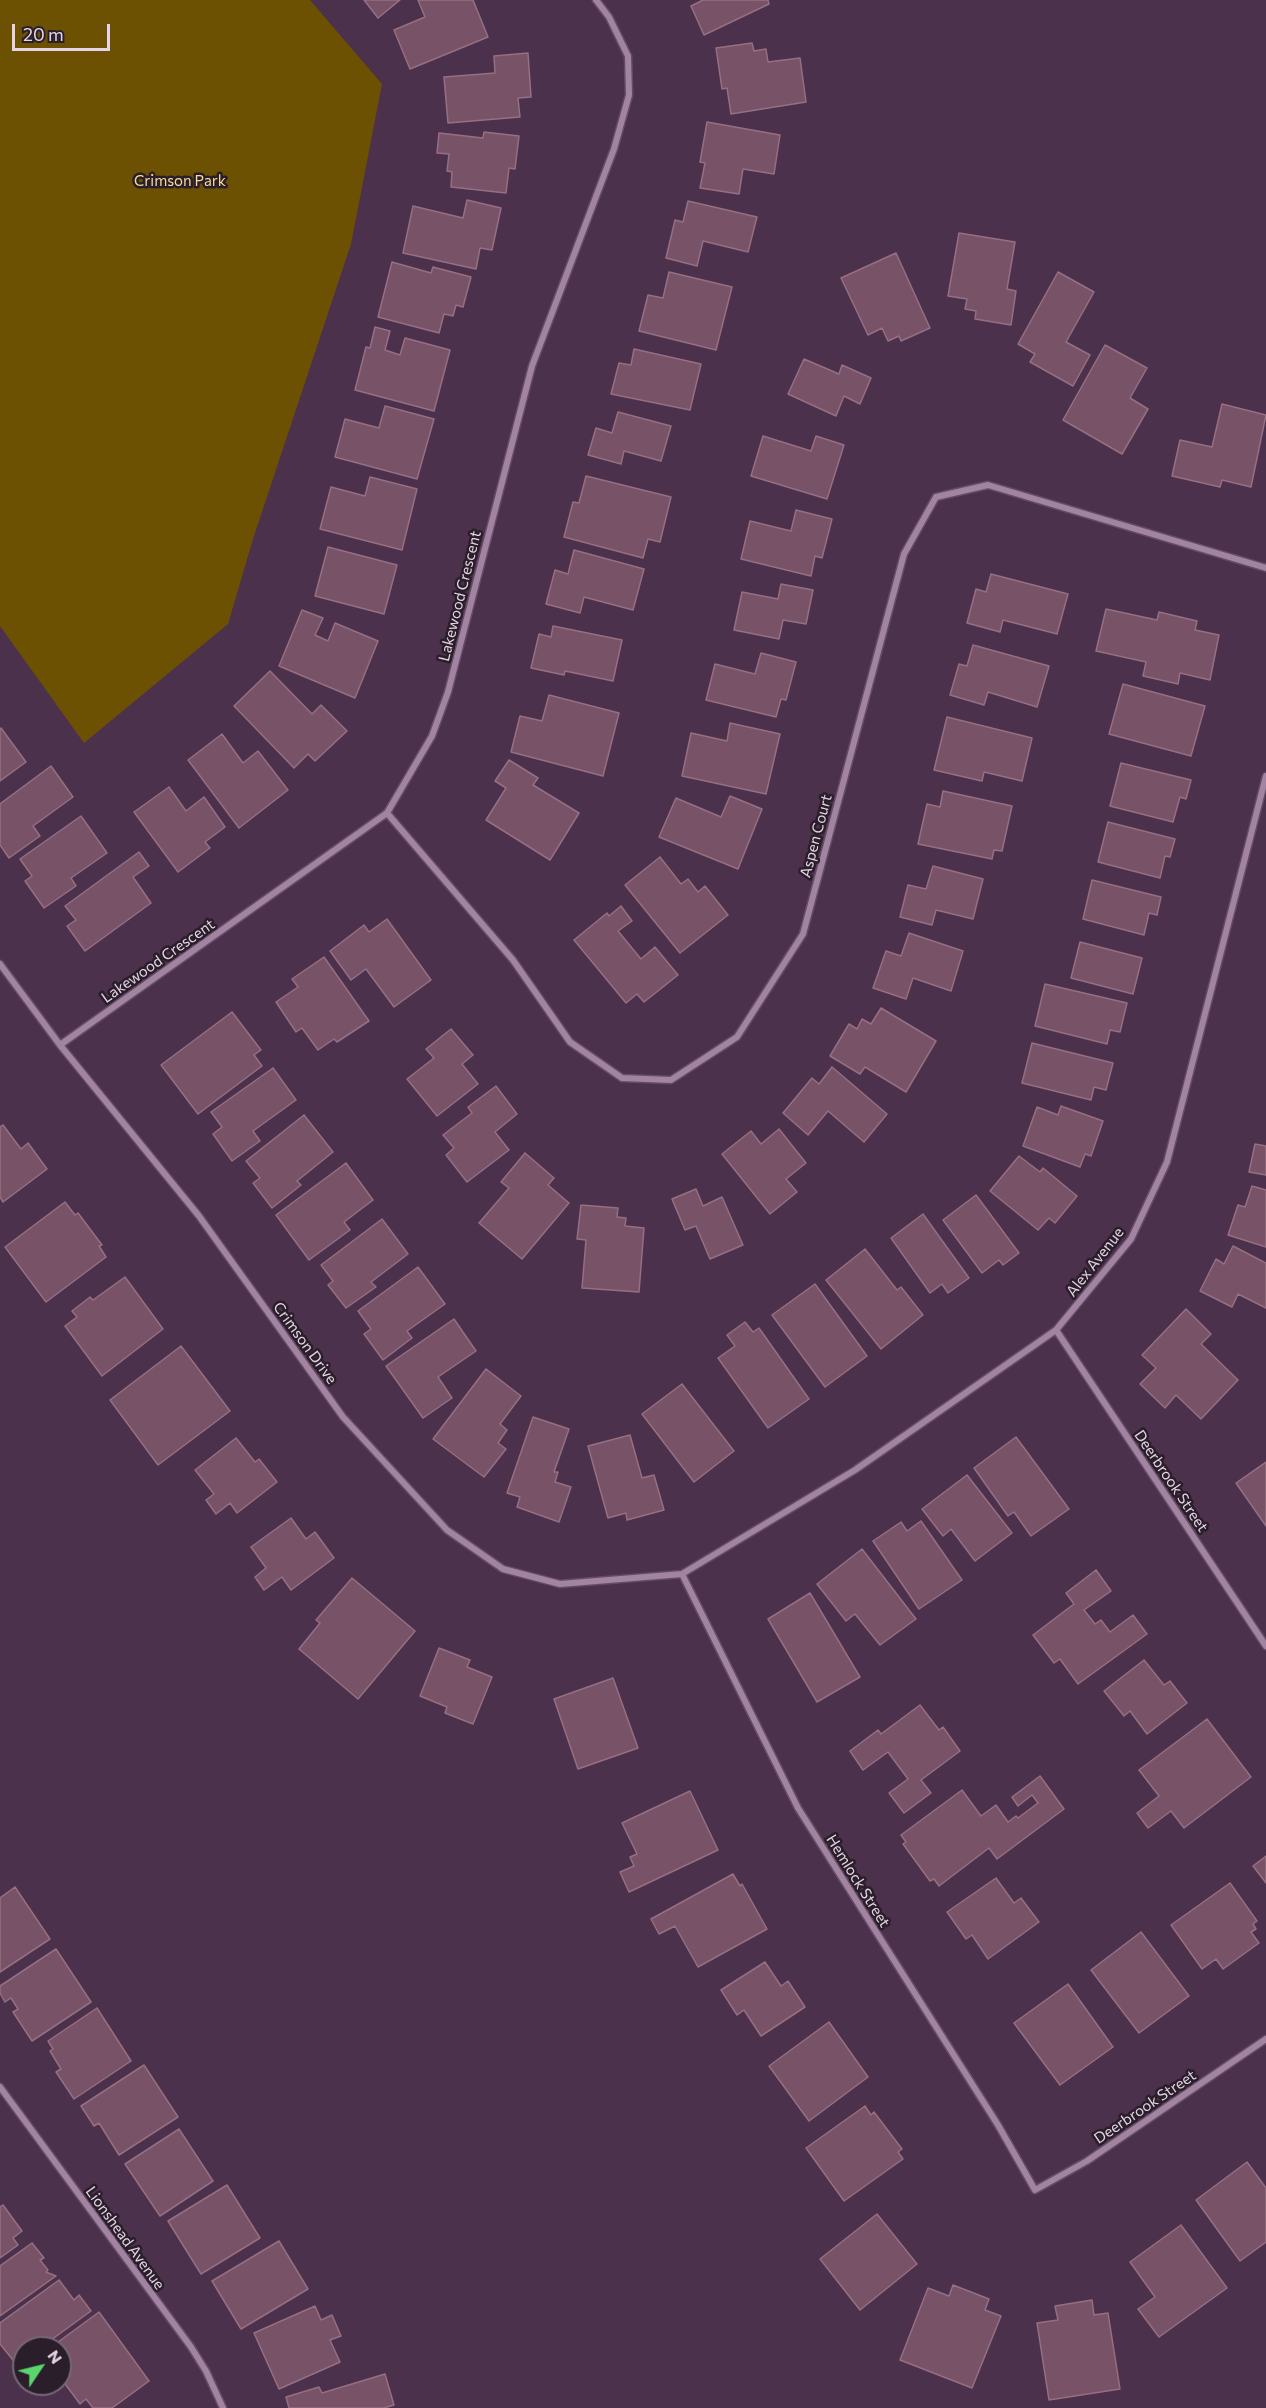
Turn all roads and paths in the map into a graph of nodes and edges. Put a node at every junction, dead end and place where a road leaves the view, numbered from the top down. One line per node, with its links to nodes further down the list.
1 (596, 0): 4 (street, Lakewood Crescent)
2 (1266, 568): 4 (street, Aspen Court)
3 (1266, 776): 7 (street, Alex Avenue)
4 (387, 813): 6 (street, Lakewood Crescent)
5 (0, 964): 6 (street, Crimson Drive)
6 (60, 1045): 8 (street, Crimson Drive)
7 (1056, 1330): 8 (street, Alex Avenue); 9 (street, Deerbrook Street)
8 (682, 1574): 12 (street, Hemlock Street)
9 (1266, 1646)
10 (1266, 2039): 12 (street, Deerbrook Street)
11 (0, 2087): 13 (street, Lionshead Avenue)
12 (1035, 2190)
13 (223, 2408)

